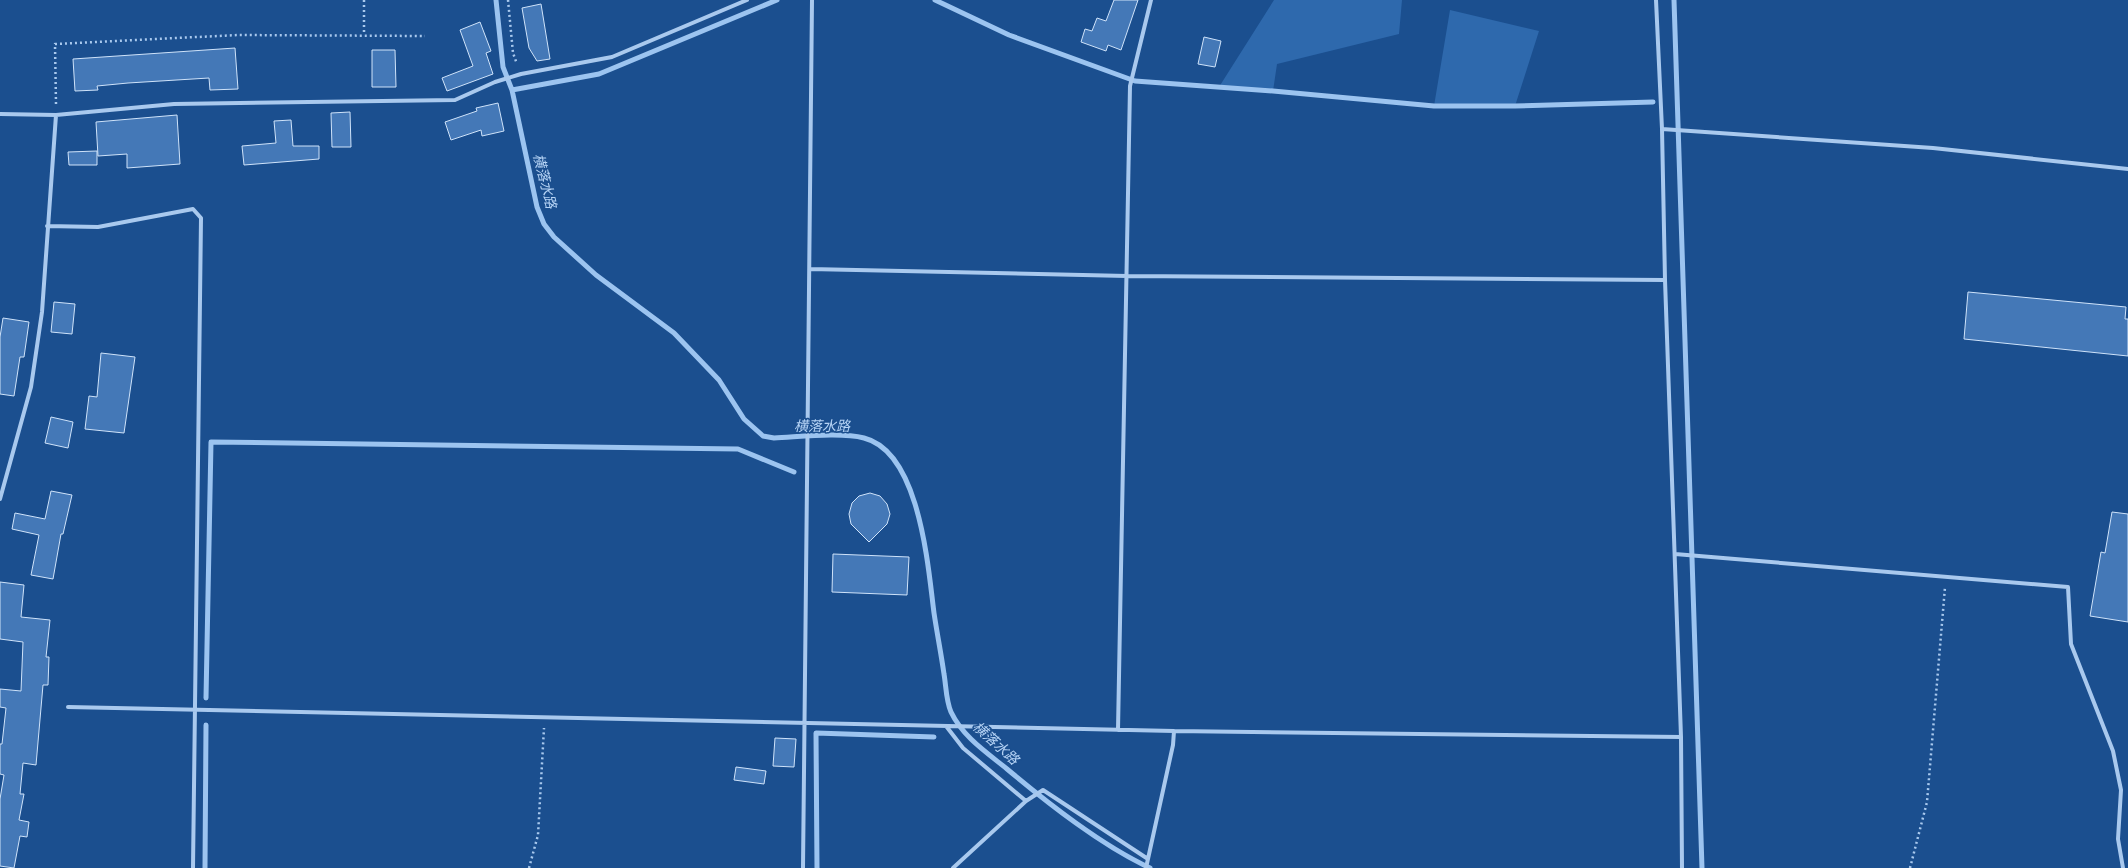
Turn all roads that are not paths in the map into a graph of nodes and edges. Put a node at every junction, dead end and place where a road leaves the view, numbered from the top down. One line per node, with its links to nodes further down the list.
1 (746, 0): 6 (street)
2 (812, 0): 10 (street)
3 (1151, 0): 11 (street)
4 (1656, 0): 7 (street)
5 (0, 114): 6 (street)
6 (56, 115): 9 (street)
7 (1662, 129): 8 (street); 12 (street)
8 (2128, 169)
9 (47, 226): 13 (street); 16 (street)
10 (810, 269): 11 (street); 17 (street)
11 (1127, 276): 12 (street); 19 (street)
12 (1665, 280): 14 (street)
13 (0, 499)
14 (1675, 554): 21 (street); 29 (street)
15 (68, 707): 16 (street)
16 (195, 711): 17 (street); 24 (street)
17 (805, 722): 18 (street); 25 (street)
18 (946, 726): 19 (street); 22 (street)
19 (1118, 730): 20 (street)
20 (1174, 731): 21 (street); 23 (street)
21 (1681, 737): 28 (street)
22 (1026, 801): 23 (street); 26 (street)
23 (1148, 859): 27 (street)
24 (193, 868)
25 (803, 868)
26 (953, 868)
27 (1146, 868)
28 (1682, 868)
29 (2123, 868)

